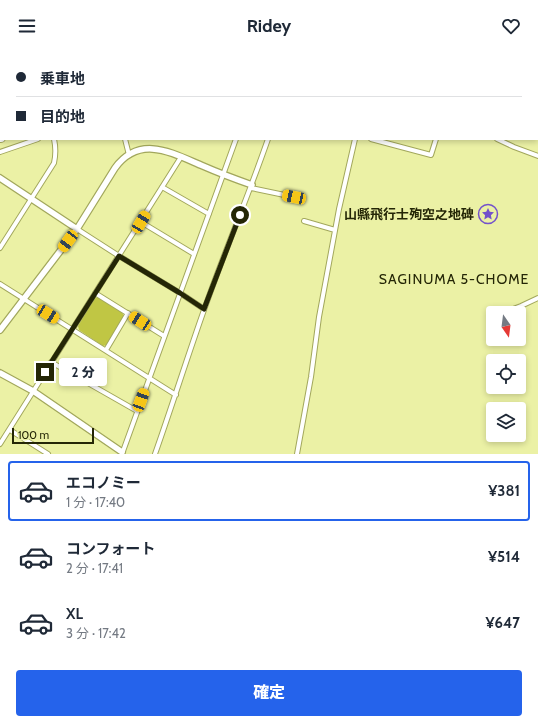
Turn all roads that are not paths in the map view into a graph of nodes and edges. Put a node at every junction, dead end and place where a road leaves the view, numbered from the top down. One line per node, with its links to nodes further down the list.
1 (35, 140): 10 (street)
2 (54, 140): 19 (street)
3 (124, 140): 11 (street)
4 (236, 140): 14 (street)
5 (268, 140): 16 (street)
6 (355, 140): 24 (street)
7 (375, 140): 8 (street)
8 (436, 140)
9 (499, 140): 12 (street)
10 (0, 152)
11 (129, 155): 13 (street); 23 (street)
12 (538, 156)
13 (181, 157): 14 (street); 17 (street)
14 (223, 174): 16 (street); 20 (street)
15 (0, 178): 19 (street)
16 (251, 186): 18 (street); 34 (street)
17 (162, 187): 20 (street); 22 (street)
18 (294, 197)
19 (31, 199): 23 (street); 25 (street)
20 (209, 214): 26 (street)
21 (304, 221): 24 (street)
22 (141, 222): 26 (street); 27 (street)
23 (77, 229): 27 (street); 32 (street)
24 (335, 230): 51 (street)
25 (0, 248)
26 (194, 254): 30 (street)
27 (119, 256): 29 (street); 30 (street)
28 (0, 284): 32 (street)
29 (95, 293): 35 (street); 36 (street)
30 (180, 293): 34 (street); 38 (street)
31 (538, 298): 33 (street)
32 (24, 299): 36 (street); 37 (street)
33 (521, 306)
34 (204, 309): 44 (street)
35 (128, 313): 38 (street); 39 (street)
36 (73, 329): 39 (street); 40 (street)
37 (0, 330)
38 (164, 336): 42 (street)
39 (106, 350): 42 (street)
40 (51, 362): 43 (street); 45 (street)
41 (0, 373): 43 (street)
42 (149, 377): 44 (street); 45 (street)
43 (33, 391): 46 (street); 48 (street)
44 (176, 395): 50 (street)
45 (137, 411): 48 (street)
46 (10, 430): 47 (street); 49 (street)
47 (0, 444)
48 (123, 453)
49 (48, 454)
50 (154, 454)
51 (297, 454)

